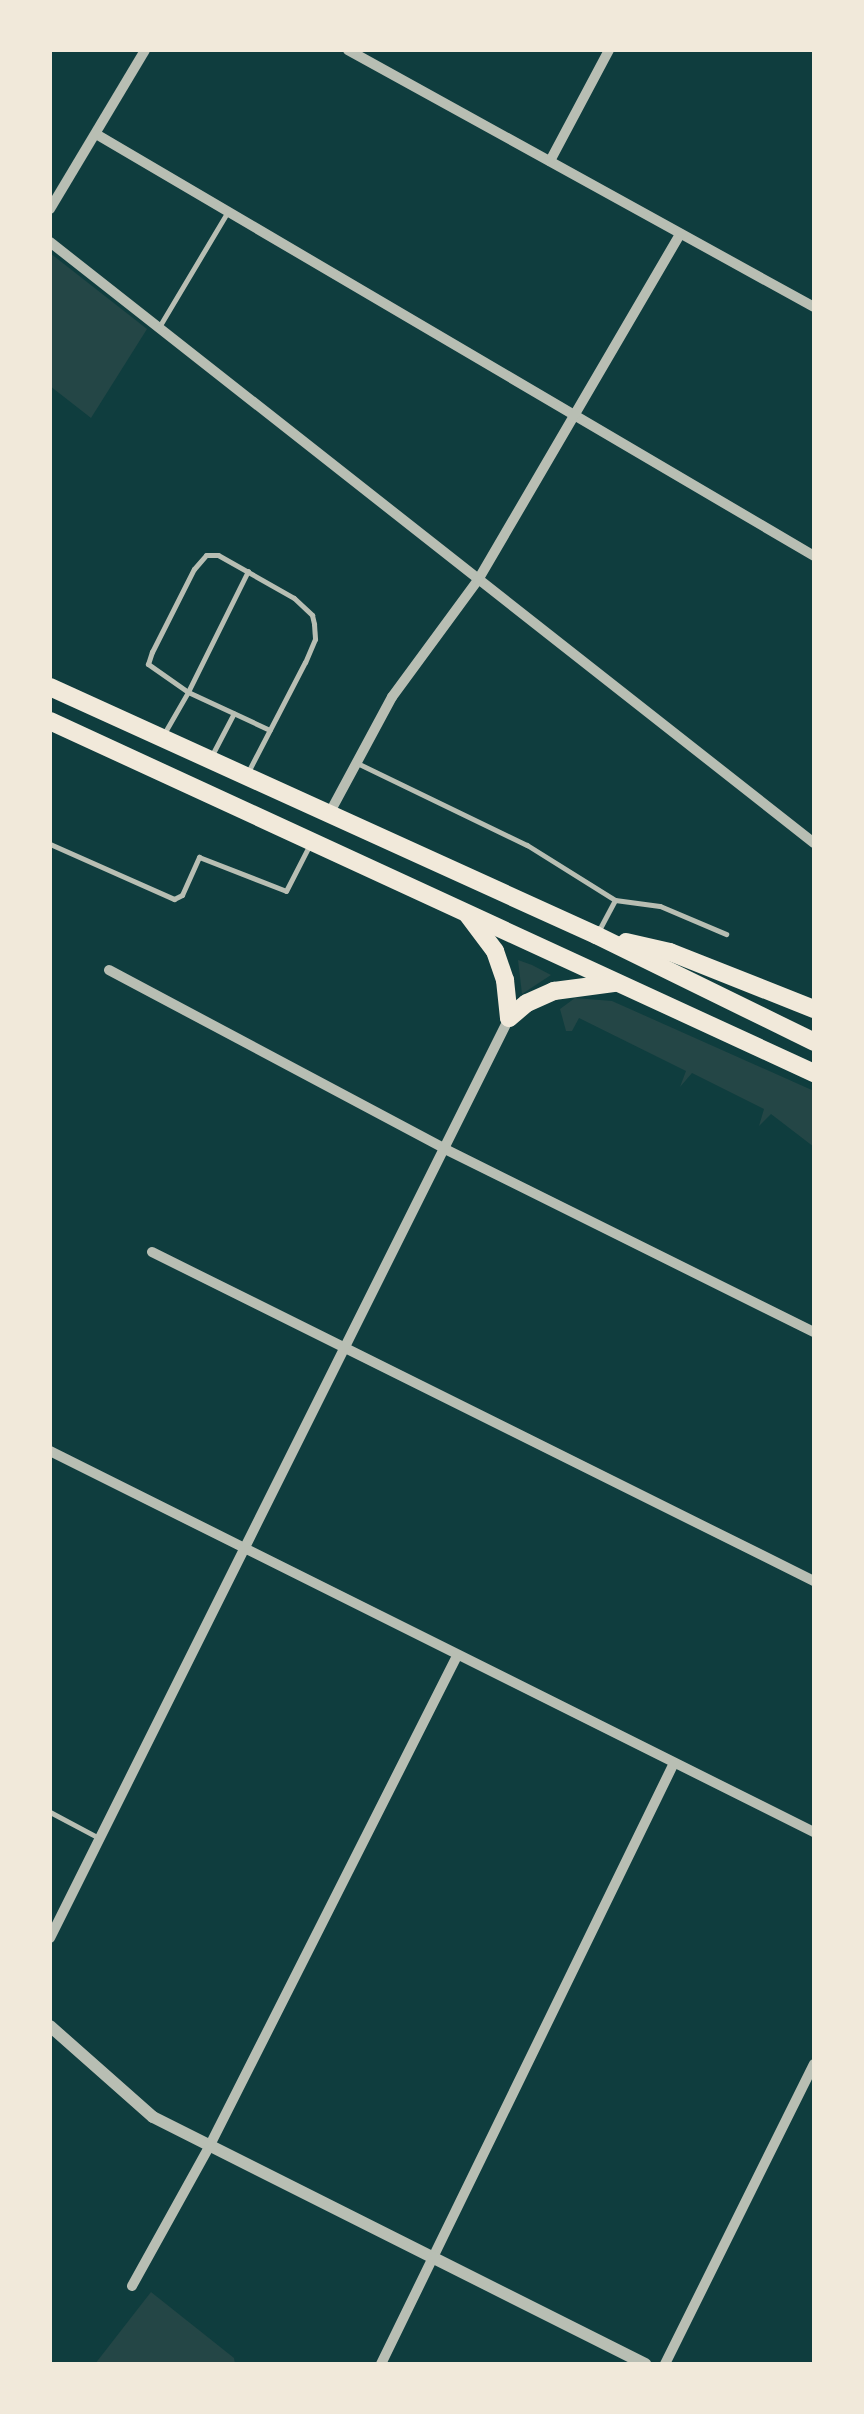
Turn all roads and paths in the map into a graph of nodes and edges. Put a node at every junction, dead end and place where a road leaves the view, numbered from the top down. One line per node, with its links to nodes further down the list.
1 (145, 50): 4 (street)
2 (348, 50): 5 (street)
3 (609, 50): 5 (street)
4 (96, 134): 6 (street); 7 (street)
5 (550, 160): 8 (street)
6 (50, 210)
7 (228, 210): 11 (lane); 12 (street)
8 (680, 234): 10 (street); 12 (street)
9 (50, 242): 11 (street)
10 (814, 306)
11 (159, 326): 15 (street)
12 (574, 415): 13 (street); 15 (street)
13 (814, 556)
14 (248, 571): 17 (lane); 17 (lane); 20 (lane)
15 (478, 580): 23 (street); 26 (street)
16 (50, 688): 21 (highway)
17 (188, 692): 18 (lane); 21 (lane)
18 (234, 713): 20 (lane); 22 (lane)
19 (50, 720): 28 (highway)
20 (270, 730): 24 (lane)
21 (161, 738): 22 (highway)
22 (210, 760): 24 (highway)
23 (356, 763): 25 (street); 29 (lane)
24 (246, 777): 25 (highway)
25 (328, 815): 31 (highway)
26 (814, 843)
27 (50, 844): 28 (lane)
28 (310, 844): 30 (highway)
29 (614, 900): 31 (lane); 32 (lane)
30 (466, 912): 34 (highway); 36 (highway)
31 (596, 934): 35 (highway); 37 (highway)
32 (726, 934)
33 (110, 970): 39 (street)
34 (621, 982): 36 (highway); 38 (highway)
35 (814, 1008)
36 (509, 1018): 39 (street)
37 (814, 1042)
38 (814, 1072)
39 (447, 1150): 41 (street); 42 (street)
40 (152, 1252): 42 (street)
41 (814, 1332)
42 (344, 1348): 44 (street); 45 (street)
43 (50, 1451): 44 (street)
44 (244, 1548): 46 (street); 50 (street)
45 (814, 1581)
46 (456, 1658): 47 (street); 54 (street)
47 (674, 1764): 49 (street); 55 (street)
48 (50, 1812): 50 (lane)
49 (814, 1832)
50 (97, 1837): 51 (street)
51 (51, 1934)
52 (50, 2026): 54 (street)
53 (814, 2064): 59 (street)
54 (209, 2147): 55 (street); 56 (street)
55 (433, 2258): 57 (street); 58 (street)
56 (132, 2286)
57 (381, 2364)
58 (646, 2364)
59 (666, 2364)

